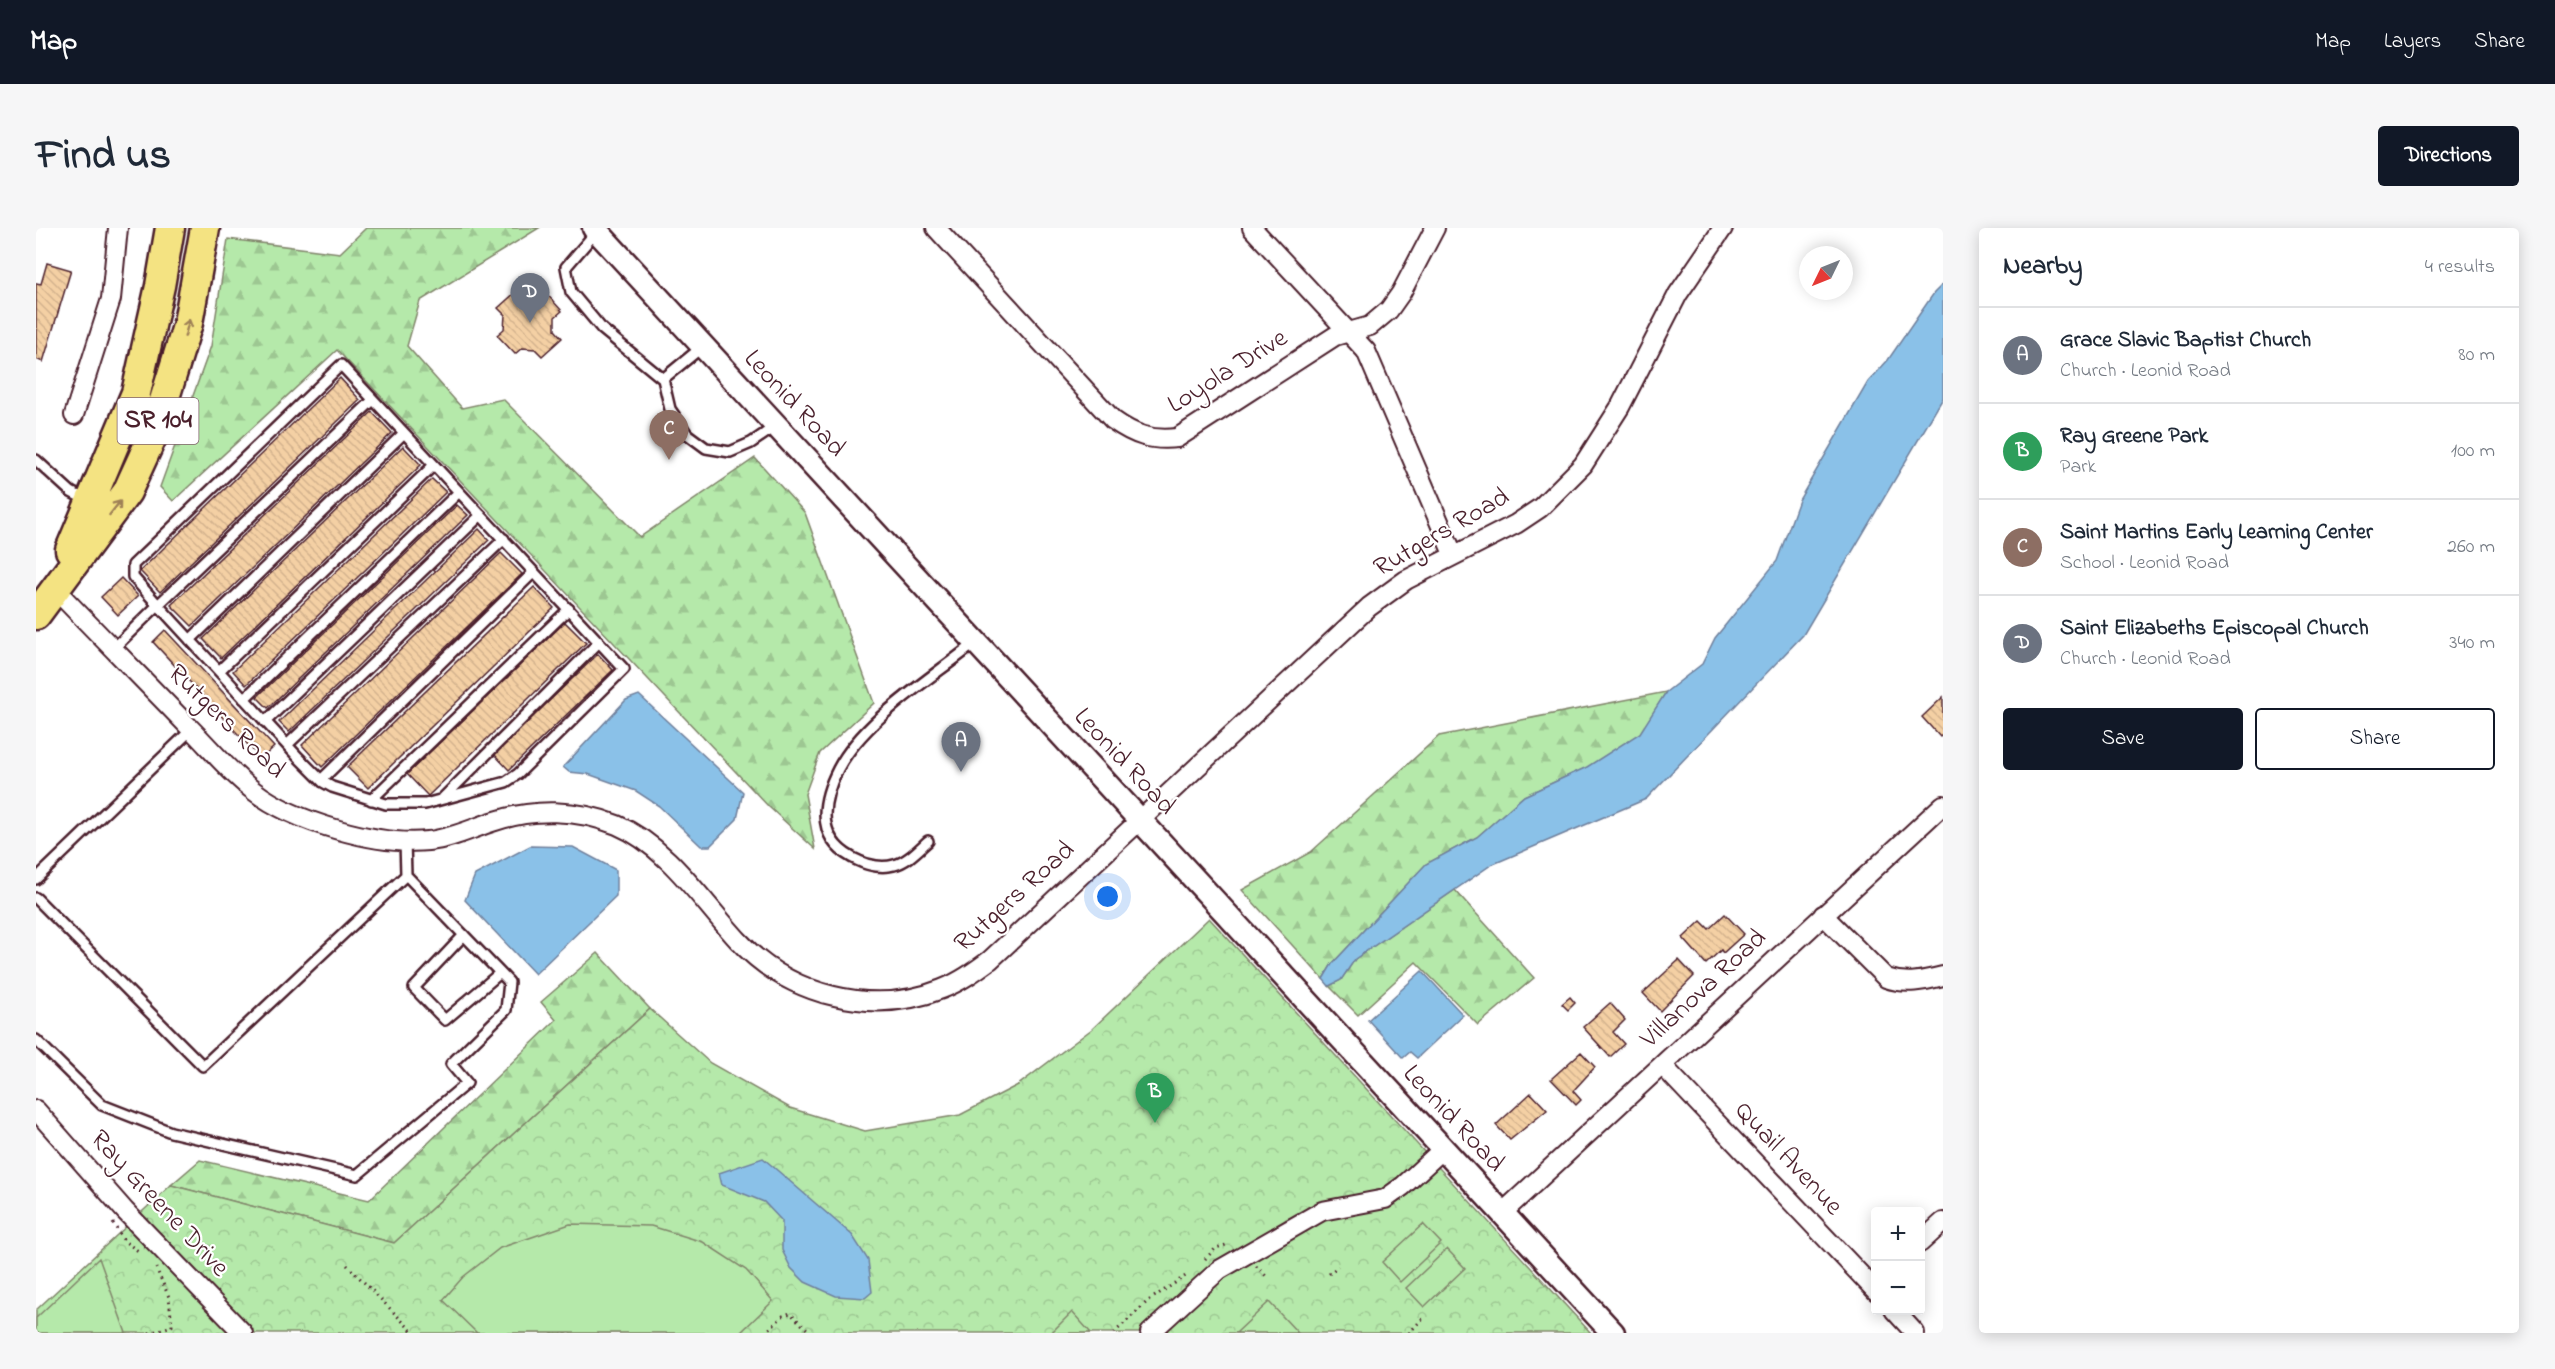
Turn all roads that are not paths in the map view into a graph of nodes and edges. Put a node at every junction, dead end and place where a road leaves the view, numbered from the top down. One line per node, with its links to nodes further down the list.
1 (118, 228): 13 (street)
2 (170, 228): 19 (main road, SR 104)
3 (205, 228): 24 (main road, SR 104, one-way to 3)
4 (936, 228): 9 (street, Loyola Drive)
5 (1252, 228): 9 (street)
6 (1435, 228): 9 (street, Loyola Drive)
7 (1723, 228): 22 (street, Rutgers Road)
8 (595, 230): 10 (street, Leonid Road); 11 (lane)
9 (1350, 330): 22 (street)
10 (702, 346): 11 (lane); 14 (street, Leonid Road)
11 (663, 379): 14 (lane)
12 (373, 400): 15 (lane); 25 (lane); 25 (lane)
13 (74, 415)
14 (776, 426): 30 (street, Leonid Road)
15 (404, 433): 17 (lane); 28 (lane)
16 (36, 460): 19 (lane)
17 (434, 465): 18 (lane); 32 (lane)
18 (459, 492): 20 (lane); 33 (lane)
19 (90, 502): 24 (main road, SR 104)
20 (481, 515): 21 (lane); 34 (lane)
21 (504, 539): 23 (lane); 36 (lane)
22 (1453, 554): 41 (street, Rutgers Road)
23 (534, 572): 26 (lane); 37 (lane)
24 (54, 588): 27 (main road, SR 104); 31 (street, Rutgers Road)
25 (159, 605): 28 (lane); 31 (lane)
26 (569, 609): 29 (lane); 38 (lane)
27 (36, 615)
28 (190, 640): 32 (lane)
29 (600, 642): 39 (lane); 39 (lane)
30 (976, 643): 41 (street, Leonid Road); 43 (lane)
31 (113, 649): 35 (street, Rutgers Road)
32 (219, 671): 33 (lane)
33 (244, 699): 34 (lane)
34 (265, 722): 36 (lane)
35 (192, 729): 42 (street, Rutgers Road); 45 (lane)
36 (287, 746): 37 (lane)
37 (321, 780): 38 (lane)
38 (370, 800): 39 (lane)
39 (441, 800)
40 (1943, 805): 47 (street, Villanova Road)
41 (1140, 821): 42 (street, Rutgers Road); 54 (street, Leonid Road)
42 (405, 841): 44 (lane)
43 (928, 841)
44 (406, 875): 46 (lane); 48 (lane)
45 (36, 879)
46 (36, 898)
47 (1824, 915): 50 (street); 52 (street, Villanova Road)
48 (464, 935): 49 (lane); 49 (lane)
49 (500, 973): 51 (lane)
50 (1943, 976)
51 (36, 1040)
52 (1662, 1065): 55 (street, Villanova Road); 58 (street, Quail Avenue)
53 (36, 1110): 60 (street, Ray Greene Drive)
54 (1442, 1150): 55 (street, Leonid Road); 61 (street)
55 (1501, 1214): 62 (street, Leonid Road)
56 (1943, 1222): 57 (street)
57 (1925, 1238)
58 (1871, 1285)
59 (1898, 1315): 63 (street)
60 (243, 1333)
61 (1150, 1333)
62 (1613, 1333)
63 (1915, 1333)

